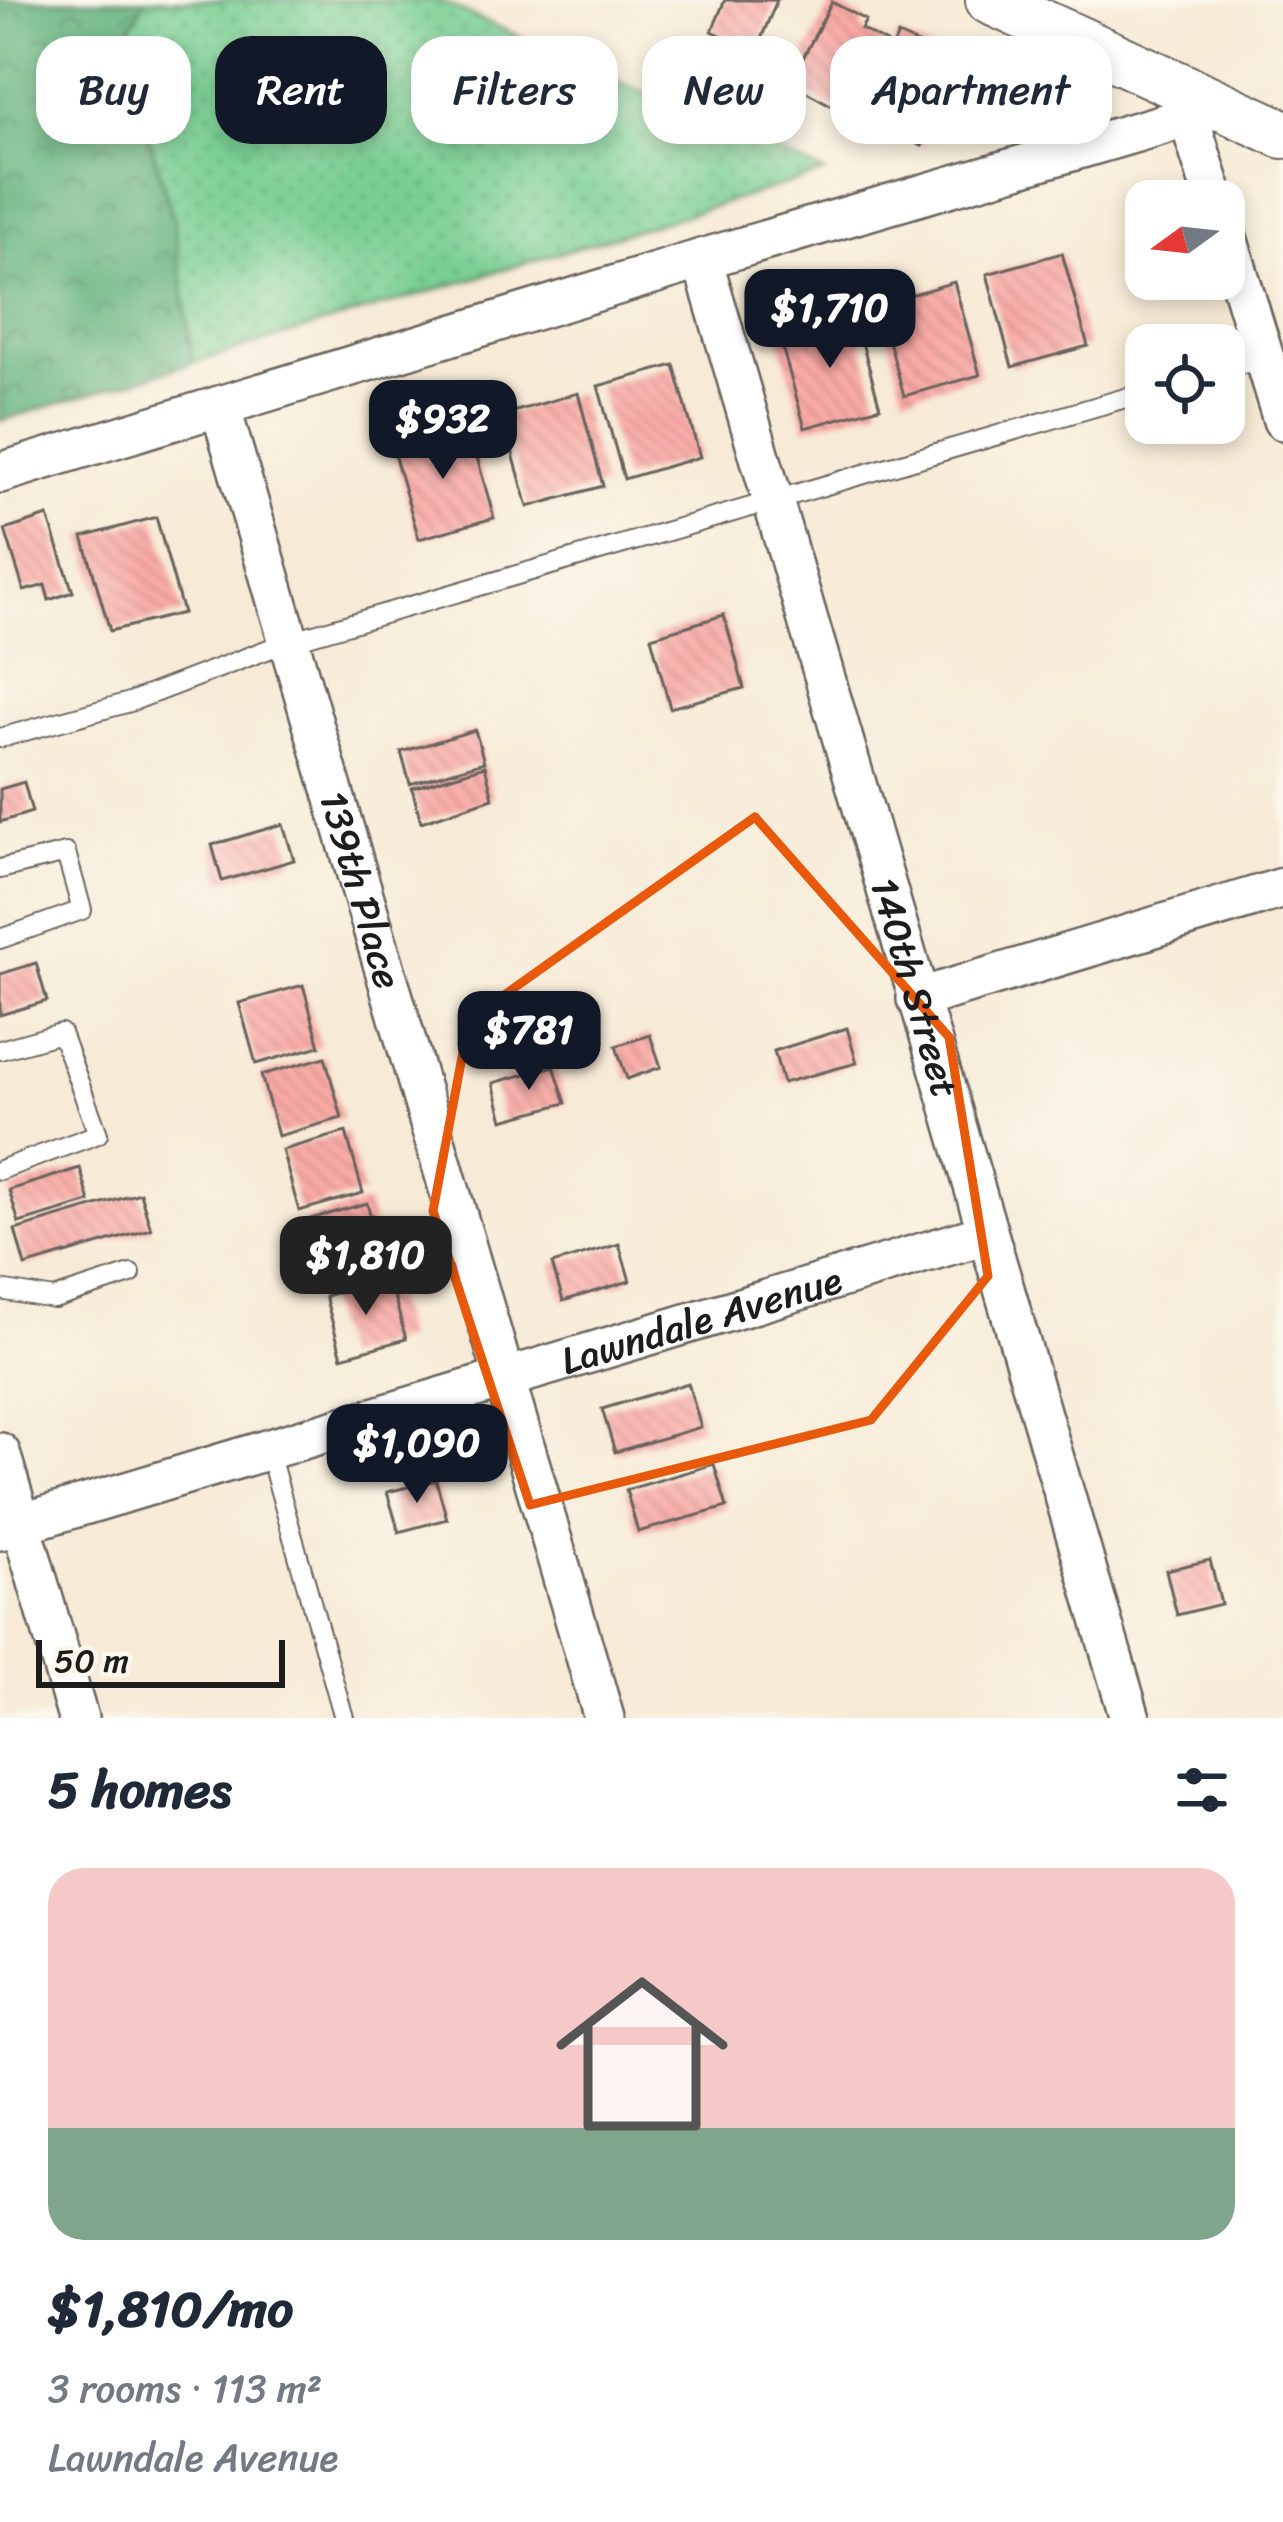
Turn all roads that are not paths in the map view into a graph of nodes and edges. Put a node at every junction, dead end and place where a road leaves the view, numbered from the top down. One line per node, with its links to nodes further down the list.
1 (990, 0): 2 (street)
2 (1205, 111): 3 (street); 4 (street); 5 (street)
3 (1283, 134)
4 (1213, 180)
5 (702, 259): 10 (street); 13 (street, 140th Street)
6 (1245, 295): 7 (street)
7 (1265, 358): 8 (lane); 11 (street)
8 (1245, 363)
9 (1125, 398): 13 (lane)
10 (220, 406): 12 (street); 14 (street, 139th Place)
11 (1283, 419)
12 (0, 473)
13 (771, 500): 14 (lane); 19 (street, 140th Street)
14 (287, 642): 15 (lane); 25 (street, 139th Place)
15 (0, 739)
16 (0, 869): 18 (lane)
17 (1283, 888): 19 (street)
18 (0, 940)
19 (917, 999): 22 (street, 140th Street)
20 (0, 1050): 21 (lane)
21 (0, 1171)
22 (986, 1234): 25 (street, Lawndale Avenue); 32 (street, 140th Street)
23 (131, 1274): 24 (lane)
24 (0, 1289)
25 (504, 1378): 26 (street, Lawndale Avenue); 31 (street, 139th Place)
26 (268, 1449): 28 (street, Lawndale Avenue); 30 (lane)
27 (0, 1454): 28 (street)
28 (10, 1527): 29 (street)
29 (78, 1718)
30 (344, 1718)
31 (604, 1718)
32 (1130, 1718)

